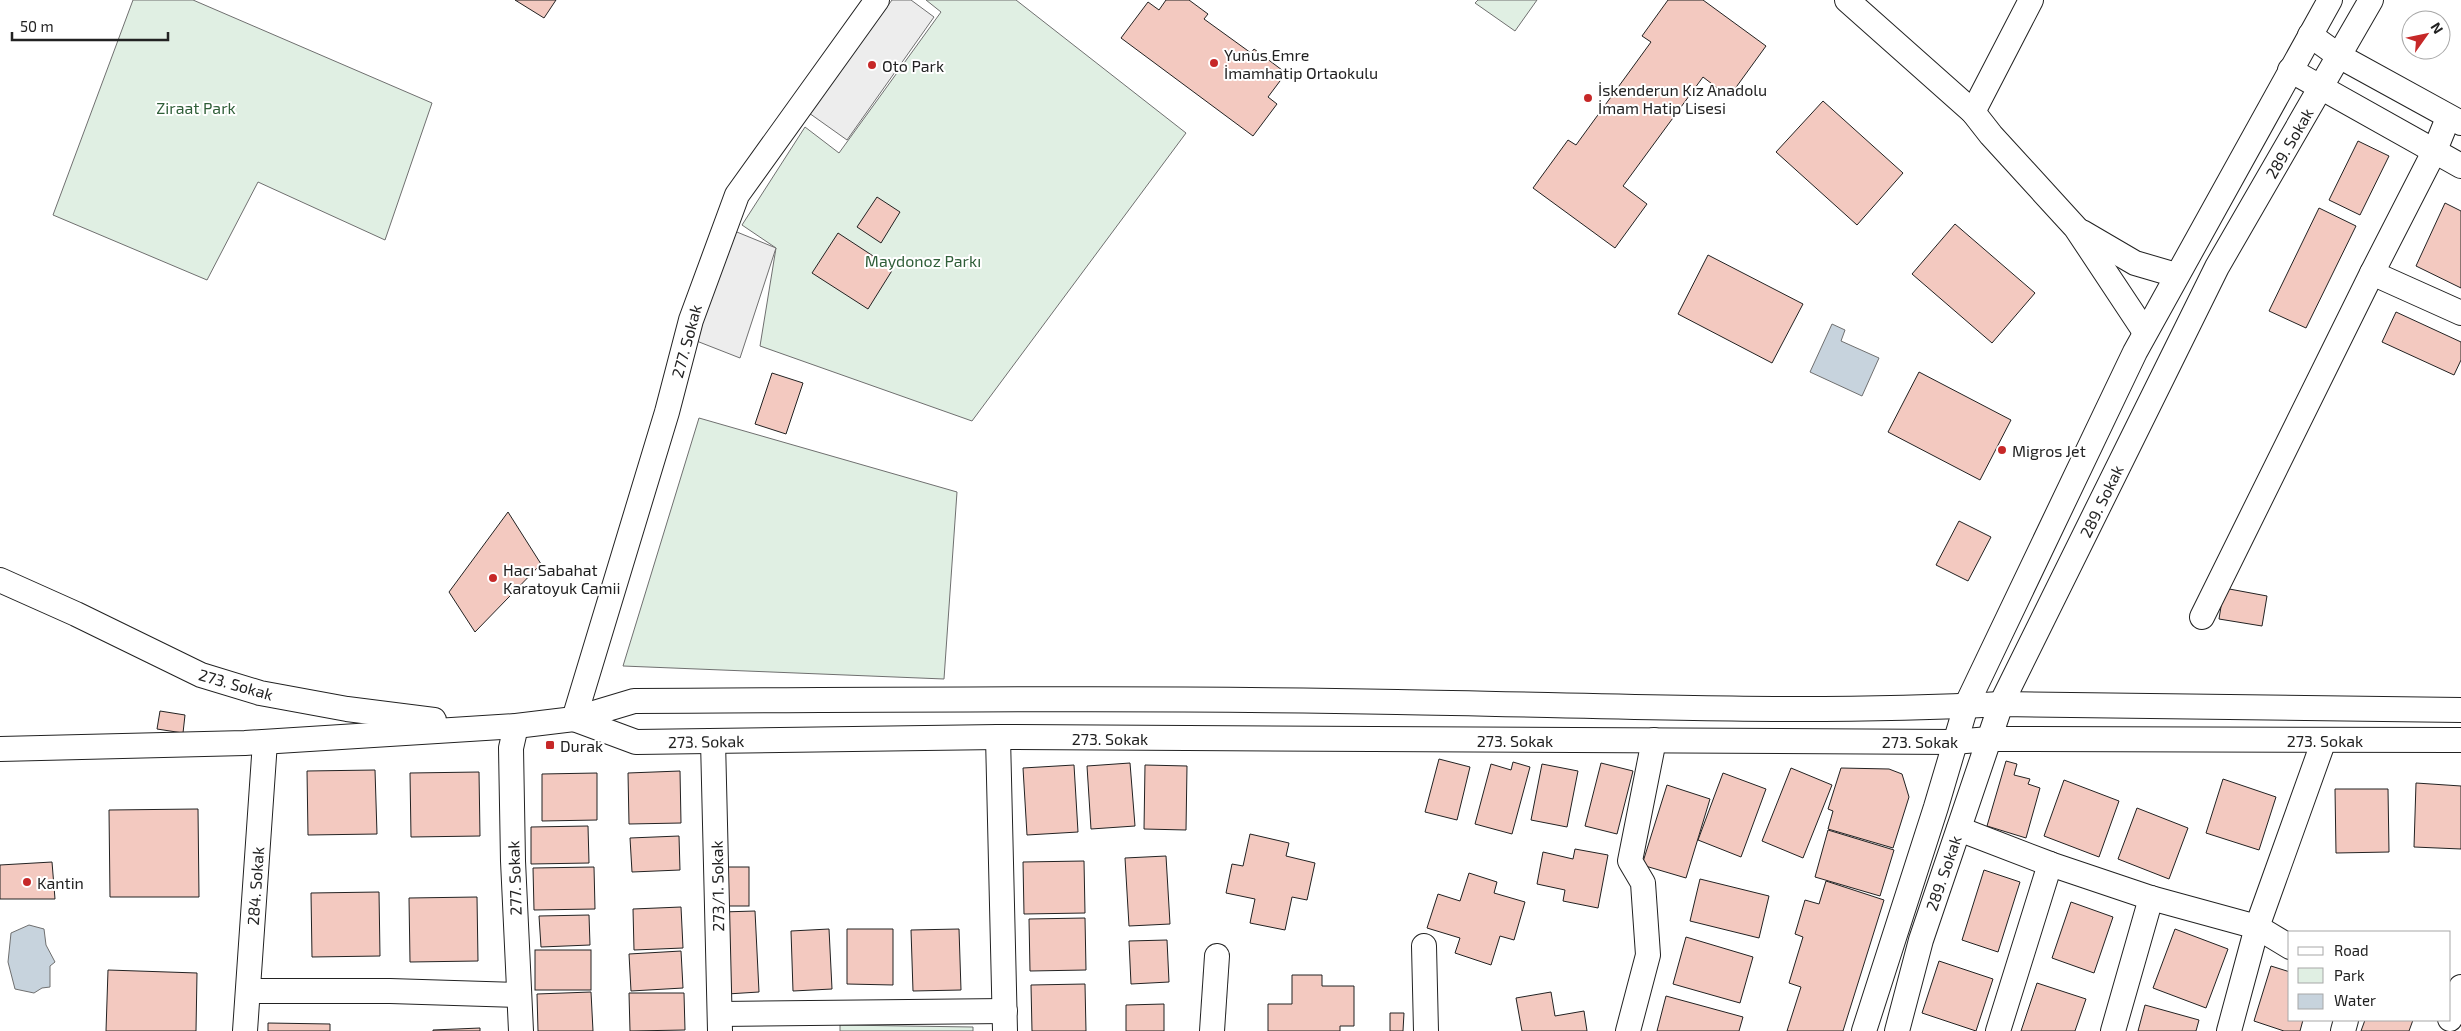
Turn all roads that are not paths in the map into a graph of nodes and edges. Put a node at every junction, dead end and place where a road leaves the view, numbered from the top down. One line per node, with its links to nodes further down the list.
1 (877, 0): 24 (street, 277. Sokak)
2 (1847, 0): 10 (street)
3 (2031, 0): 10 (street)
4 (2330, 0): 6 (street)
5 (2371, 0): 7 (street, 289. Sokak)
6 (2310, 35): 7 (street); 8 (street)
7 (2339, 56): 9 (street, 289. Sokak); 11 (street)
8 (2290, 70): 9 (street); 16 (street)
9 (2321, 87): 12 (street); 21 (street, 289. Sokak)
10 (1972, 112): 14 (street)
11 (2454, 120): 12 (street)
12 (2435, 150): 13 (street); 15 (street)
13 (2461, 166)
14 (2076, 228): 16 (street); 18 (street)
15 (2372, 272): 17 (street); 20 (street)
16 (2176, 275): 18 (street)
17 (2461, 313)
18 (2145, 332): 22 (street)
19 (0, 580): 26 (street, 273. Sokak)
20 (2202, 617)
21 (2001, 704): 22 (street, 273. Sokak); 23 (street, 273. Sokak); 28 (street, 289. Sokak)
22 (1966, 706): 24 (street, 273. Sokak); 34 (street)
23 (2461, 710)
24 (574, 719): 25 (street, 273. Sokak); 32 (street, 273. Sokak)
25 (516, 726): 26 (street, 273. Sokak); 45 (street, 277. Sokak)
26 (490, 727): 33 (street, 273. Sokak)
27 (998, 737): 29 (street, 273. Sokak); 32 (street, 273. Sokak); 47 (street)
28 (1989, 739): 30 (street, 273. Sokak); 34 (street, 273. Sokak); 36 (street, 289. Sokak)
29 (1654, 740): 34 (street, 273. Sokak); 54 (street)
30 (2324, 740): 31 (street, 273. Sokak); 39 (street)
31 (2461, 740)
32 (713, 741): 48 (street, 273/1. Sokak)
33 (265, 742): 35 (street, 273. Sokak); 44 (street, 284. Sokak)
34 (1954, 742): 55 (street)
35 (0, 749)
36 (1959, 828): 37 (street); 56 (street, 289. Sokak)
37 (2050, 864): 38 (street); 57 (street)
38 (2151, 898): 39 (street); 58 (street)
39 (2257, 927): 41 (street); 59 (street)
40 (1424, 946): 53 (street)
41 (2288, 946)
42 (1217, 956): 52 (street)
43 (2461, 987): 46 (street)
44 (248, 991): 45 (street); 50 (street, 284. Sokak)
45 (519, 995): 51 (street, 277. Sokak)
46 (2451, 1014)
47 (1005, 1021): 49 (street)
48 (720, 1022): 49 (street)
49 (827, 1022)
50 (245, 1031)
51 (521, 1031)
52 (1212, 1031)
53 (1426, 1031)
54 (1628, 1031)
55 (1864, 1031)
56 (1897, 1031)
57 (1998, 1031)
58 (2113, 1031)
59 (2229, 1031)

